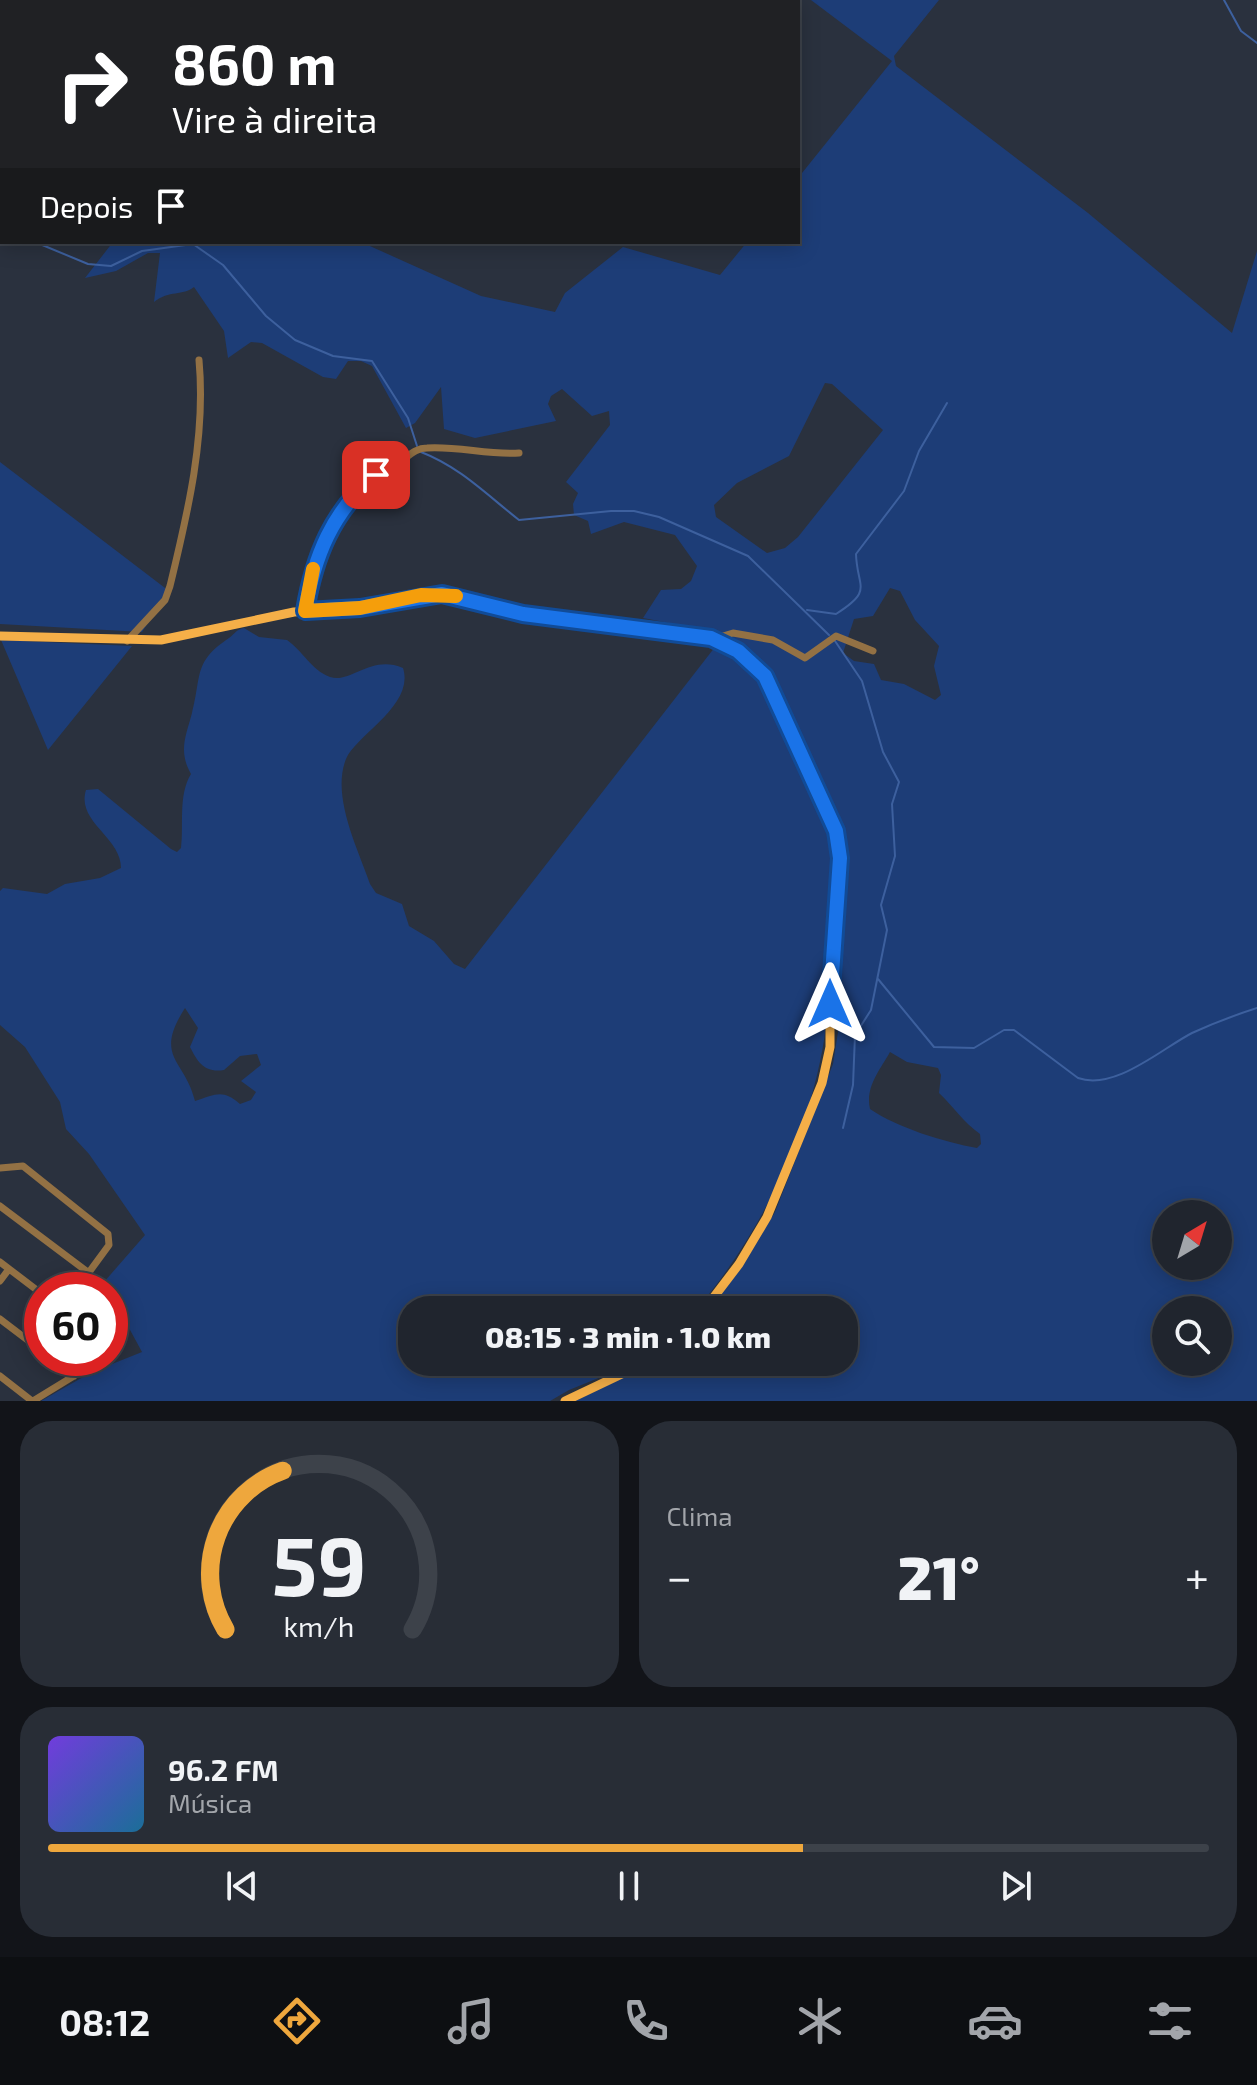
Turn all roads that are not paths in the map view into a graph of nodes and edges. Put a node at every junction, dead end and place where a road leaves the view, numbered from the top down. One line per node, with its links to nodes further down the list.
1 (199, 360): 6 (street)
2 (519, 453): 3 (street)
3 (305, 611): 5 (main road); 6 (main road)
4 (0, 636): 6 (main road)
5 (713, 639): 7 (street); 16 (main road)
6 (127, 641)
7 (873, 651)
8 (0, 1168): 13 (street)
9 (0, 1206): 12 (street)
10 (0, 1262): 11 (street)
11 (9, 1269): 14 (street); 15 (street)
12 (88, 1272)
13 (90, 1272)
14 (24, 1280)
15 (0, 1281)
16 (715, 1296)
17 (0, 1319): 18 (street)
18 (24, 1337)
19 (0, 1376): 22 (street)
20 (74, 1376): 22 (street)
21 (618, 1376): 23 (main road)
22 (32, 1401)
23 (565, 1401)

